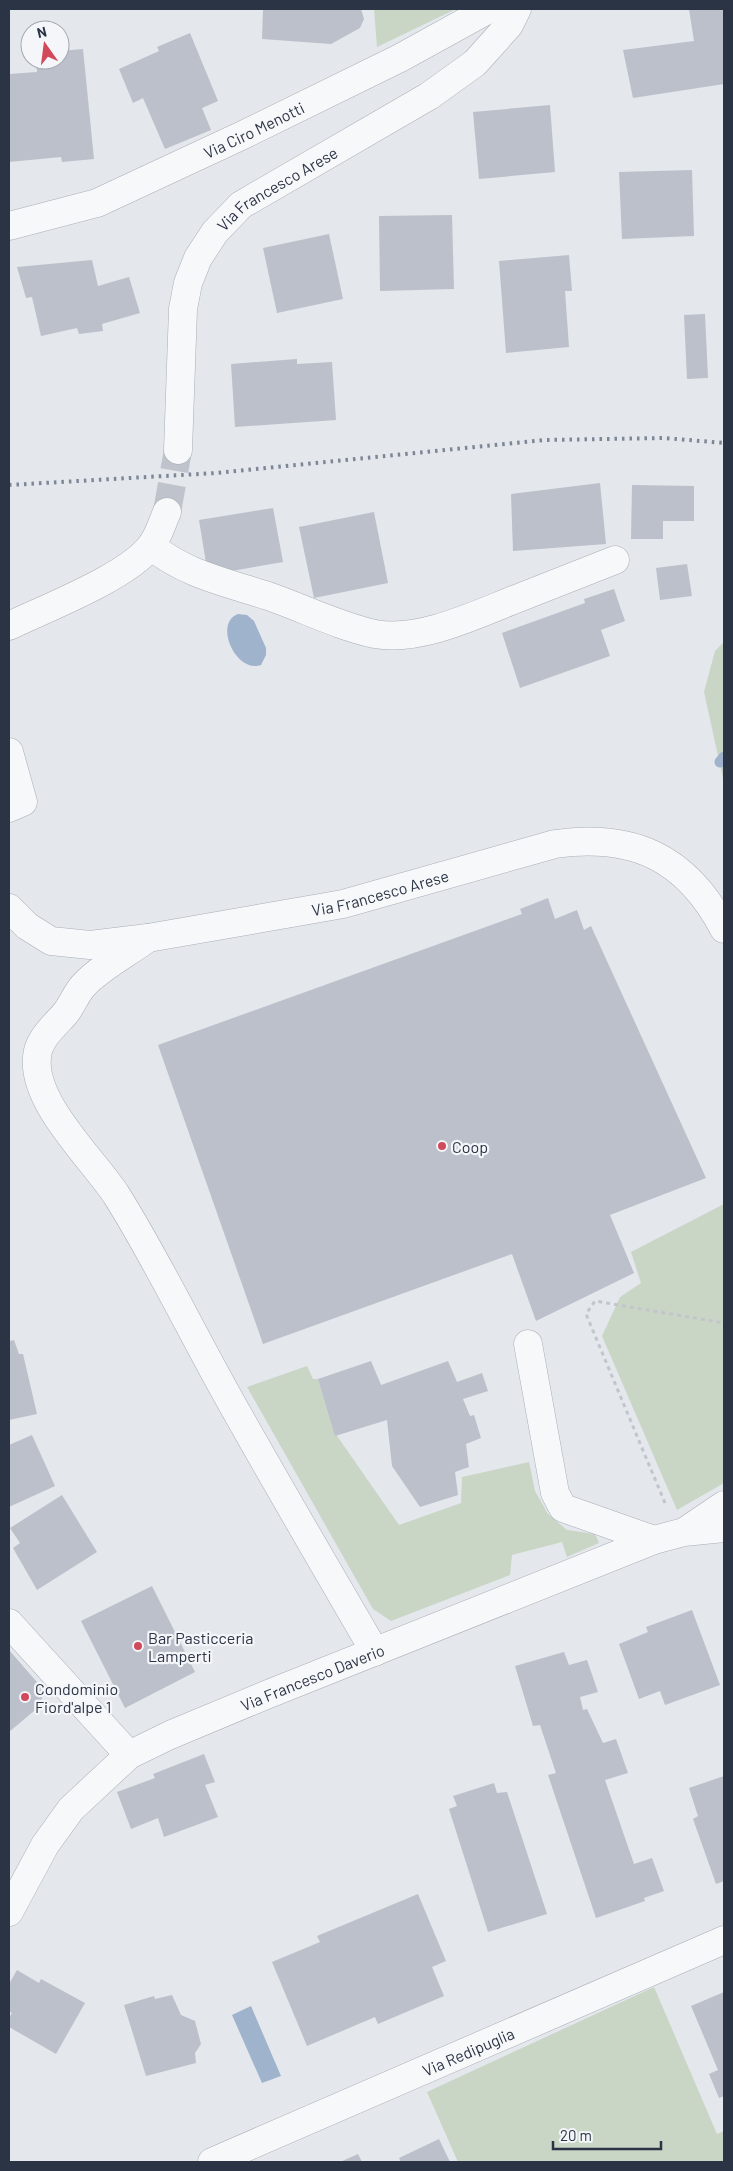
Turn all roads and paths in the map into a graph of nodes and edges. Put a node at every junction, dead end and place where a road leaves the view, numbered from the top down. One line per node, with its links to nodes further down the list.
1 (489, 9): 3 (street, Via Ciro Menotti)
2 (517, 9): 4 (street, Via Francesco Arese)
3 (9, 226)
4 (178, 450)
5 (166, 512): 6 (street)
6 (151, 546): 7 (street); 8 (street)
7 (615, 560)
8 (9, 626)
9 (9, 752): 10 (street)
10 (9, 808)
11 (9, 908): 13 (street, Via Francesco Arese)
12 (724, 929): 13 (street, Via Francesco Arese)
13 (148, 938): 22 (street)
14 (724, 1323): 17 (path)
15 (528, 1344): 20 (street)
16 (724, 1505): 19 (street, Via Francesco Daverio)
17 (668, 1509)
18 (724, 1528): 19 (street, Via Francesco Daverio)
19 (684, 1532): 20 (street, Via Francesco Daverio)
20 (654, 1540): 22 (street, Via Francesco Daverio)
21 (9, 1623): 23 (street)
22 (375, 1652): 23 (street, Via Francesco Daverio)
23 (129, 1755): 24 (street, Via Francesco Daverio)
24 (9, 1912)
25 (724, 1940): 26 (street, Via Redipuglia)
26 (212, 2162)

